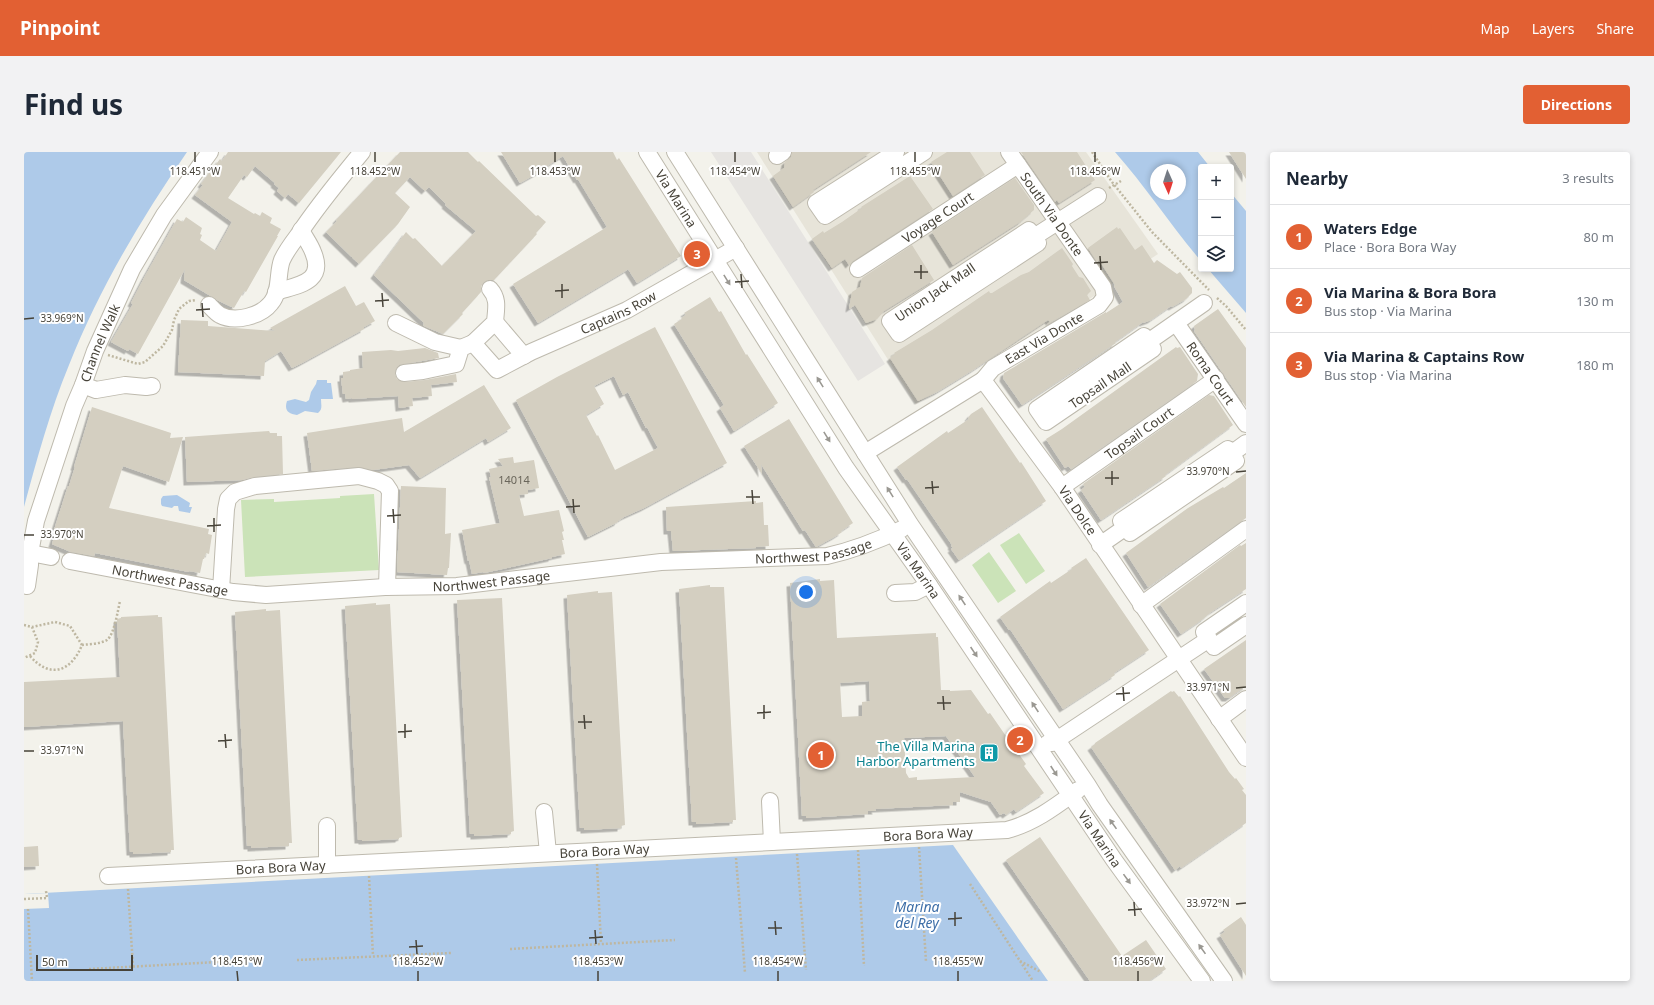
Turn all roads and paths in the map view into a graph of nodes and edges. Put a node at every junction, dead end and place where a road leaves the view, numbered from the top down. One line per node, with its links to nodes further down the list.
1 (210, 152): 27 (street, Channel Walk)
2 (362, 152): 12 (street)
3 (648, 152): 15 (street, Via Marina)
4 (675, 152): 14 (street, Via Marina)
5 (896, 152): 6 (street)
6 (924, 152)
7 (1009, 152): 9 (street, South Via Donte)
8 (1092, 152): 20 (path)
9 (1018, 165): 11 (street, South Via Donte); 16 (street, Voyage Court)
10 (1098, 196): 11 (street, Union Jack Mall)
11 (1057, 221): 13 (street, Union Jack Mall); 19 (street, South Via Donte)
12 (301, 230): 18 (street); 18 (street)
13 (1034, 237): 13 (street, Union Jack Mall)
14 (736, 248): 15 (street, Captains Row); 37 (street, Via Marina, one-way to 14)
15 (715, 260): 28 (street, Captains Row); 41 (street, Via Marina, one-way to 41)
16 (858, 269)
17 (490, 288): 22 (street)
18 (276, 292): 21 (street)
19 (1105, 297): 31 (street, East Via Donte)
20 (1209, 297): 24 (street, Topsail Mall); 25 (path)
21 (209, 305): 27 (path)
22 (495, 322): 26 (street); 28 (street)
23 (396, 323): 26 (street)
24 (1176, 323): 30 (street, Roma Court); 35 (street, Topsail Mall)
25 (1246, 330)
26 (467, 346): 28 (street, Captains Row); 29 (street)
27 (95, 351): 32 (street, Channel Walk)
28 (524, 356)
29 (404, 373)
30 (1216, 379): 34 (street, Roma Court); 38 (street, Topsail Court)
31 (983, 380): 35 (street, Via Dolce); 37 (street)
32 (83, 385): 33 (street); 43 (street, Channel Walk)
33 (152, 386)
34 (1246, 424)
35 (1020, 430): 38 (street, Via Dolce)
36 (1246, 443): 42 (street)
37 (865, 453): 39 (street, Via Marina, one-way to 37)
38 (1062, 487): 42 (street, Via Dolce)
39 (910, 524): 41 (street, Northwest Passage); 65 (street, Via Marina, one-way to 39)
40 (1246, 529): 53 (street)
41 (893, 532): 46 (street, Via Marina); 48 (street, Northwest Passage)
42 (1100, 545): 53 (street, Via Dolce)
43 (30, 553): 44 (street); 47 (street, Channel Walk)
44 (51, 557)
45 (70, 561): 49 (street, Northwest Passage)
46 (929, 584): 50 (street); 64 (street, Via Marina, one-way to 64)
47 (27, 586)
48 (387, 587): 49 (street, Northwest Passage); 49 (street)
49 (221, 590)
50 (895, 593)
51 (120, 601): 58 (path)
52 (1246, 603): 57 (street)
53 (1141, 604): 61 (street, Via Dolce)
54 (24, 625): 56 (path)
55 (1246, 625): 57 (street)
56 (32, 627): 58 (path); 59 (path)
57 (1209, 639): 61 (street)
58 (82, 645): 59 (path)
59 (30, 656): 60 (path)
60 (24, 658)
61 (1177, 659): 63 (street, Via Dolce); 65 (street)
62 (1246, 700): 63 (street)
63 (1219, 719): 66 (street, Via Dolce)
64 (1029, 733): 65 (street); 68 (street, Via Marina, one-way to 68)
65 (1057, 740): 67 (street, Via Marina)
66 (1246, 758)
67 (1087, 784): 68 (street, Bora Bora Way); 105 (street, Via Marina, one-way to 67)
68 (1071, 796): 72 (street, Bora Bora Way); 104 (street, Via Marina, one-way to 104)
69 (770, 801): 72 (street)
70 (544, 812): 75 (street)
71 (327, 826): 79 (street)
72 (772, 842): 75 (street, Bora Bora Way)
73 (919, 846): 95 (path)
74 (858, 850): 97 (path)
75 (548, 853): 79 (street, Bora Bora Way)
76 (797, 853): 99 (path)
77 (736, 856): 101 (path)
78 (597, 864): 88 (path)
79 (328, 865): 80 (street, Bora Bora Way)
80 (108, 876)
81 (369, 876): 91 (path)
82 (970, 884): 94 (path)
83 (128, 888): 96 (path)
84 (46, 891): 85 (path)
85 (24, 899)
86 (28, 909): 102 (path)
87 (675, 940): 88 (path)
88 (601, 944): 89 (path)
89 (510, 949)
90 (451, 953): 91 (path)
91 (373, 956): 92 (path)
92 (297, 960)
93 (236, 961): 96 (path)
94 (1020, 961): 100 (path); 103 (path)
95 (926, 962)
96 (133, 966): 98 (path)
97 (864, 966)
98 (89, 968)
99 (806, 970)
100 (1041, 972)
101 (745, 973)
102 (32, 981)
103 (1034, 981)
104 (1202, 981)
105 (1224, 981)

